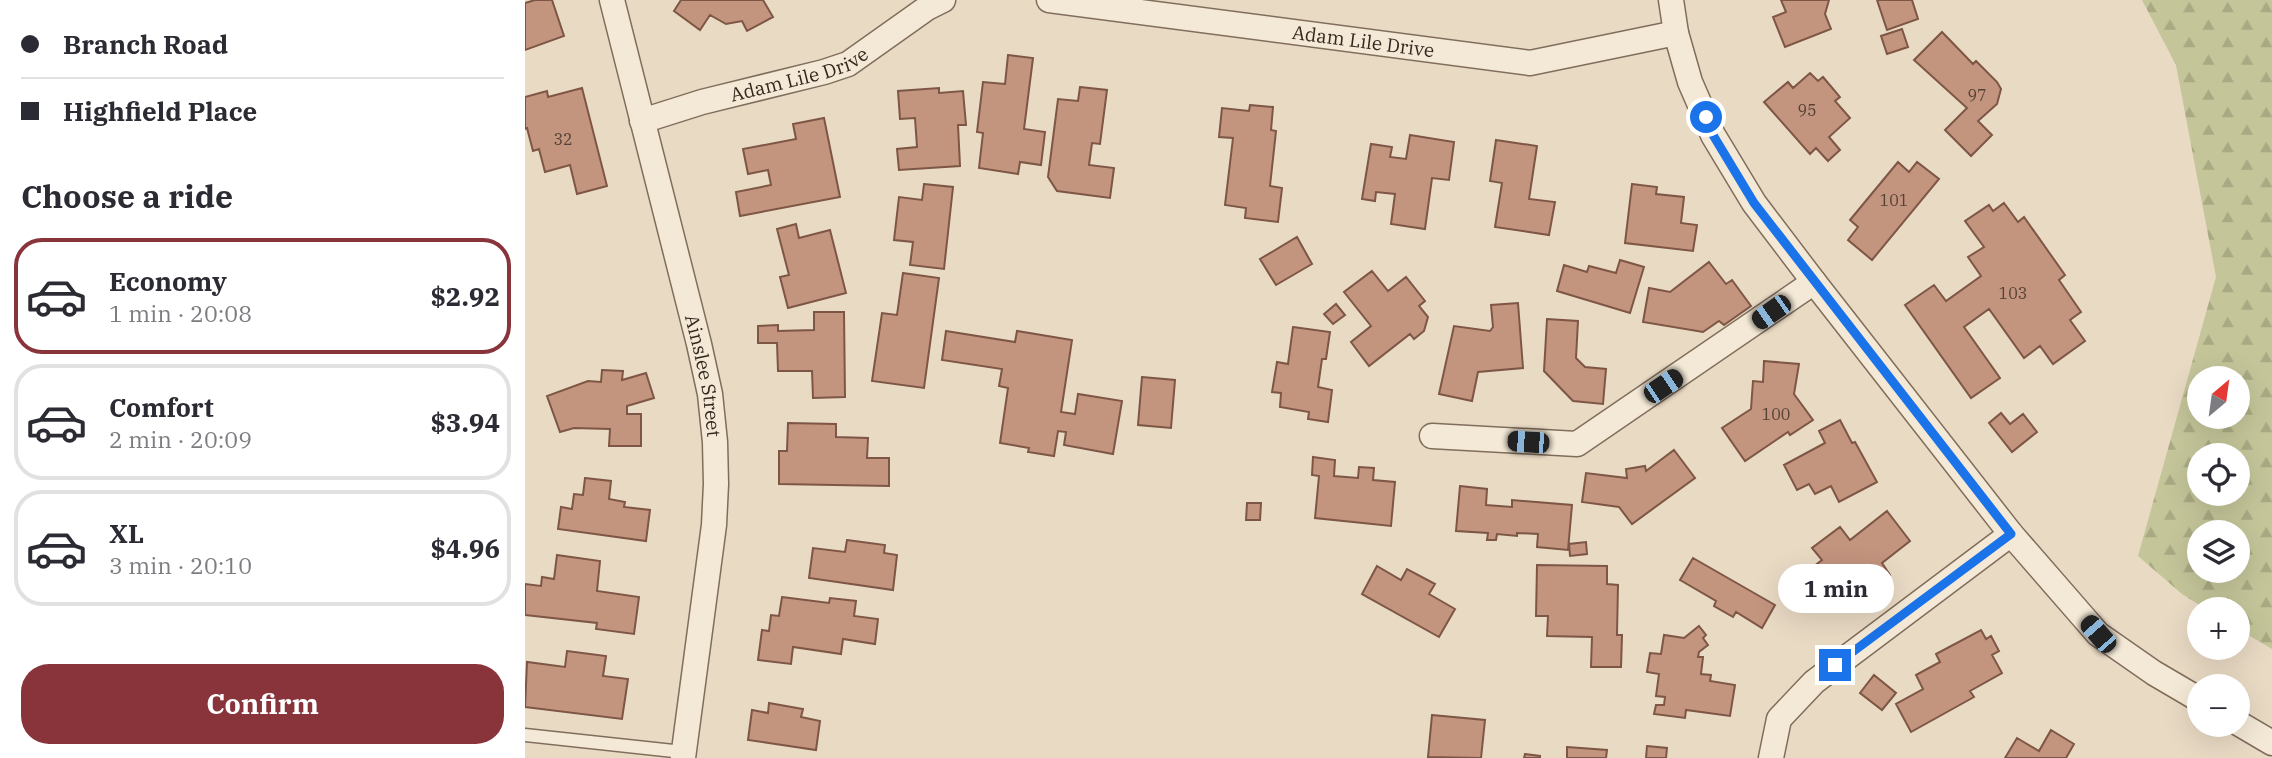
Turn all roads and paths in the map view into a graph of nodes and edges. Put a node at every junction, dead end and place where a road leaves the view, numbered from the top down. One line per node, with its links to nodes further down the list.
1 (612, 0): 6 (street, Ainslee Street)
2 (943, 0): 6 (street, Adam Lile Drive)
3 (1049, 0): 5 (street, Adam Lile Drive)
4 (1671, 0): 5 (street)
5 (1676, 33): 7 (street)
6 (642, 121): 14 (street, Ainslee Street)
7 (1814, 282): 8 (street); 9 (street)
8 (1432, 436)
9 (2011, 534): 10 (street); 15 (street)
10 (2187, 693)
11 (2250, 730): 13 (street)
12 (525, 735): 14 (lane)
13 (2272, 743)
14 (683, 755)
15 (1771, 758)

